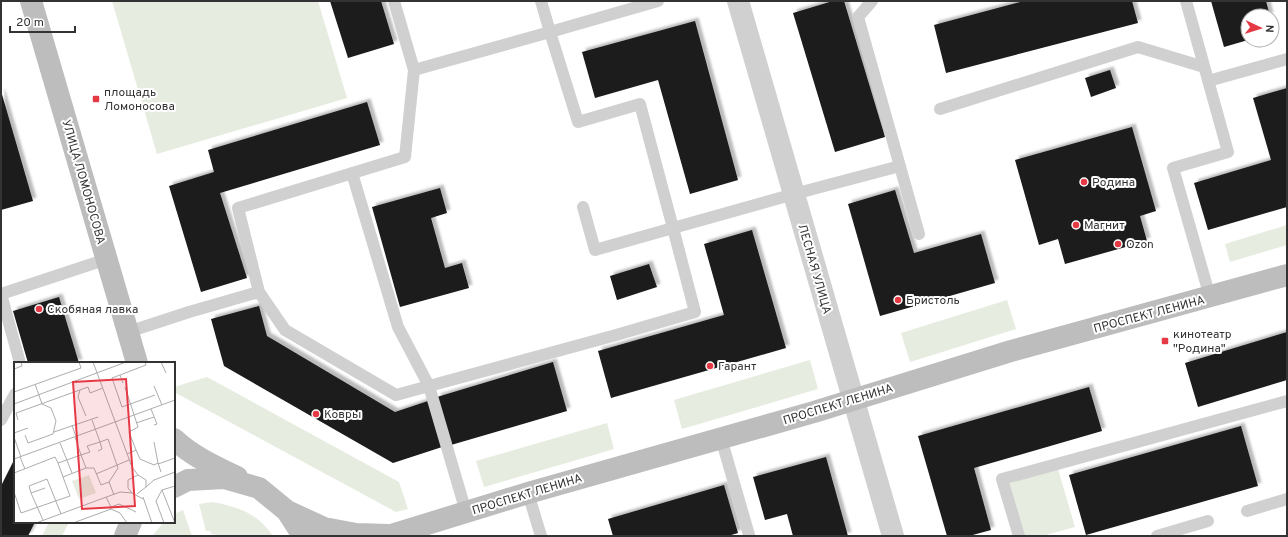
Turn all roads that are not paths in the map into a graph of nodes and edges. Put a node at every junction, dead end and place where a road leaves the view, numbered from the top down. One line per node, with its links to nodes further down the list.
1 (31, 1): 20 (main road, УЛИЦА ЛОМОНОСОВА)
2 (394, 1): 11 (lane)
3 (541, 1): 8 (lane)
4 (658, 1): 8 (lane)
5 (738, 1): 16 (street, ЛЕСНАЯ УЛИЦА)
6 (872, 1): 14 (lane)
7 (1186, 1): 10 (lane)
8 (550, 32): 11 (lane); 18 (lane)
9 (1287, 59): 12 (lane)
10 (1204, 67): 12 (lane); 13 (lane)
11 (414, 70): 15 (lane)
12 (1208, 81): 24 (lane)
13 (940, 109)
14 (900, 166): 16 (lane); 19 (lane)
15 (352, 173): 22 (lane); 28 (lane)
16 (794, 194): 18 (lane); 30 (street, ЛЕСНАЯ УЛИЦА)
17 (583, 207): 18 (lane)
18 (673, 228): 28 (lane)
19 (918, 234)
20 (107, 259): 23 (lane); 25 (main road, УЛИЦА ЛОМОНОСОВА)
21 (1287, 275): 24 (main road, ПРОСПЕКТ ЛЕНИНА)
22 (259, 292): 25 (lane); 28 (lane)
23 (1, 294): 26 (lane)
24 (1210, 297): 30 (main road, ПРОСПЕКТ ЛЕНИНА)
25 (128, 332): 27 (main road, УЛИЦА ЛОМОНОСОВА)
26 (20, 362)
27 (137, 362)
28 (429, 386): 41 (lane)
29 (14, 396): 32 (lane)
30 (853, 400): 33 (main road, ПРОСПЕКТ ЛЕНИНА); 49 (street, ЛЕСНАЯ УЛИЦА)
31 (1287, 401): 50 (lane)
32 (1, 420)
33 (721, 438): 37 (main road, ПРОСПЕКТ ЛЕНИНА); 48 (lane)
34 (175, 440): 36 (main road)
35 (175, 486): 36 (main road)
36 (259, 488): 39 (main road)
37 (528, 493): 41 (main road, ПРОСПЕКТ ЛЕНИНА); 47 (lane)
38 (1287, 499): 40 (lane)
39 (287, 510): 45 (main road); 46 (main road)
40 (1246, 511)
41 (466, 512): 46 (main road, ПРОСПЕКТ ЛЕНИНА)
42 (1208, 521): 51 (lane)
43 (131, 523): 44 (main road)
44 (125, 536)
45 (303, 536)
46 (389, 536)
47 (542, 536)
48 (749, 536)
49 (893, 536)
50 (1019, 536)
51 (1157, 536)

